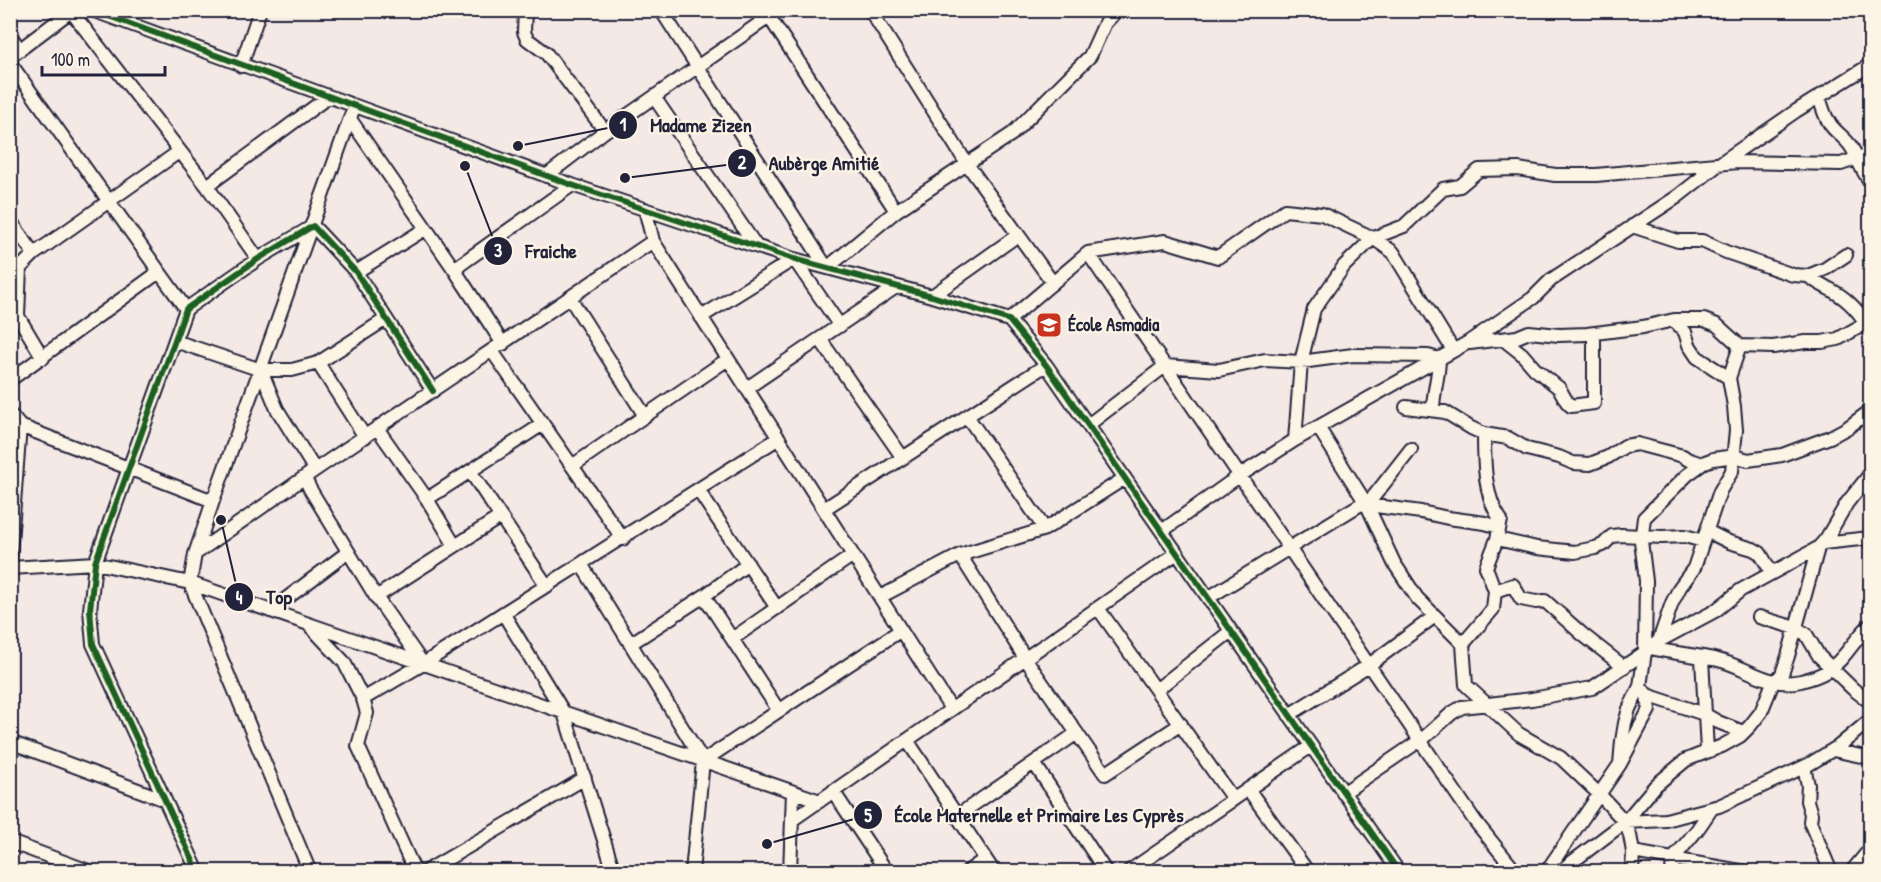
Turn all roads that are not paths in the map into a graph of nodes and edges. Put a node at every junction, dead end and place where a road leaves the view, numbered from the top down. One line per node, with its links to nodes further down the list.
1 (92, 10): 13 (street)
2 (260, 10): 13 (street)
3 (525, 10): 19 (street)
4 (661, 10): 14 (street)
5 (870, 10): 23 (street)
6 (1117, 10): 23 (street)
7 (72, 11): 10 (street); 20 (street)
8 (771, 13): 14 (street); 31 (street)
9 (10, 35): 10 (street)
10 (15, 53)
11 (10, 63): 29 (street)
12 (1870, 64): 16 (street)
13 (241, 66): 17 (street)
14 (698, 66): 15 (street); 45 (street)
15 (654, 97): 19 (street); 39 (street)
16 (1819, 97): 22 (street); 24 (street)
17 (328, 98): 18 (street); 28 (street)
18 (352, 113): 25 (street); 33 (street); 35 (street)
19 (605, 131): 25 (street)
20 (180, 151): 28 (street); 29 (street)
21 (1870, 154): 22 (street)
22 (1857, 159): 24 (street); 26 (street)
23 (967, 164): 31 (street); 36 (street)
24 (1719, 164): 34 (street); 37 (street)
25 (546, 176): 27 (street)
26 (1870, 181)
27 (573, 185): 30 (street); 46 (street)
28 (207, 186): 43 (street)
29 (108, 201): 41 (street); 47 (street)
30 (645, 209): 38 (street); 39 (street)
31 (896, 212): 45 (street)
32 (10, 220): 41 (street)
33 (313, 226): 43 (street); 48 (street); 77 (street)
34 (1632, 226): 49 (street); 65 (street)
35 (425, 229): 46 (street); 48 (street)
36 (1018, 234): 50 (street); 52 (street)
37 (1373, 238): 40 (street); 68 (street); 73 (street)
38 (653, 241): 53 (street); 55 (street)
39 (756, 246): 44 (street)
40 (1088, 253): 50 (street); 76 (street)
41 (34, 254): 70 (street)
42 (1846, 255): 49 (street)
43 (258, 259): 54 (street)
44 (794, 259): 45 (street); 55 (street); 59 (street)
45 (827, 268): 51 (street)
46 (454, 269): 66 (street)
47 (159, 272): 54 (street); 70 (street)
48 (356, 272): 56 (street)
49 (1808, 276): 60 (street)
50 (1053, 283): 57 (street)
51 (896, 287): 52 (street); 59 (street)
52 (932, 297): 57 (street)
53 (570, 298): 66 (street); 86 (street)
54 (186, 309): 64 (street)
55 (701, 317): 72 (street)
56 (386, 319): 74 (street); 81 (street)
57 (1009, 320): 75 (street)
58 (1674, 320): 61 (street); 67 (street); 78 (street)
59 (840, 326): 62 (street)
60 (1868, 327): 67 (street)
61 (1594, 333): 63 (street); 63 (street)
62 (820, 339): 80 (street); 99 (street)
63 (1503, 339): 65 (street)
64 (175, 341): 77 (street); 102 (street)
65 (1467, 343): 68 (street)
66 (503, 344): 69 (street)
67 (1740, 346): 78 (street)
68 (1453, 350): 71 (street)
69 (492, 351): 81 (street); 88 (street)
70 (43, 358): 79 (street)
71 (1439, 358): 73 (street); 83 (street); 91 (street)
72 (728, 359): 80 (street); 86 (street)
73 (1301, 362): 76 (street); 96 (street)
74 (318, 363): 77 (street); 94 (street)
75 (1046, 365): 87 (street); 89 (street)
76 (1165, 366): 89 (street); 106 (street)
77 (261, 369): 104 (street); 110 (street)
78 (1729, 378): 98 (street)
79 (10, 380)
80 (747, 388): 95 (street)
81 (433, 391): 92 (street)
82 (1406, 407): 83 (street)
83 (1432, 410): 93 (street)
84 (1870, 411): 98 (street)
85 (10, 414): 90 (street)
86 (645, 416): 101 (street)
87 (967, 416): 99 (street); 114 (street)
88 (543, 424): 101 (street); 103 (street)
89 (1088, 425): 107 (street)
90 (20, 426): 102 (street); 127 (street)
91 (1318, 427): 96 (street); 111 (street)
92 (378, 428): 94 (street); 109 (street)
93 (1484, 434): 100 (street); 116 (street)
94 (365, 437): 104 (street)
95 (779, 438): 108 (street); 112 (street)
96 (1295, 440): 106 (street)
97 (1411, 449): 111 (street)
98 (1735, 456): 100 (street); 118 (street)
99 (903, 458): 112 (street)
100 (1702, 464): 117 (street)
101 (572, 466): 120 (street)
102 (129, 469): 110 (street); 130 (street)
103 (470, 471): 109 (street); 113 (street)
104 (310, 474): 124 (street); 126 (street)
105 (1870, 474): 122 (street)
106 (1239, 476): 115 (street); 123 (street)
107 (1125, 478): 114 (street); 115 (street)
108 (698, 490): 120 (street); 132 (street)
109 (427, 499): 121 (street)
110 (213, 501): 126 (street)
111 (1367, 505): 116 (street); 123 (street); 146 (street)
112 (824, 509): 128 (street)
113 (500, 517): 121 (street); 136 (street)
114 (1045, 529): 129 (street)
115 (1162, 531): 125 (street)
116 (1498, 533): 117 (street); 137 (street)
117 (1642, 535): 118 (street); 156 (street)
118 (1705, 536): 134 (street); 156 (street)
119 (1870, 538): 122 (street)
120 (623, 539): 131 (street)
121 (455, 546): 139 (street)
122 (1820, 546): 134 (street); 150 (street)
123 (1289, 548): 141 (street); 160 (street)
124 (348, 552): 139 (street); 144 (street)
125 (1177, 553): 141 (street); 143 (street)
126 (195, 554): 135 (street)
127 (10, 555)
128 (853, 555): 140 (street); 142 (street)
129 (960, 555): 140 (street); 157 (street)
130 (95, 563): 133 (street); 135 (street); 196 (street)
131 (581, 564): 136 (street); 154 (street)
132 (748, 564): 138 (street); 142 (street)
133 (10, 568)
134 (1772, 573): 156 (street)
135 (190, 583): 144 (street); 209 (street)
136 (547, 586): 145 (street)
137 (1495, 591): 155 (street); 161 (street)
138 (704, 596): 153 (street); 154 (street)
139 (376, 597): 159 (street)
140 (880, 597): 151 (street)
141 (1208, 598): 152 (street)
142 (777, 608): 153 (street)
143 (1098, 608): 157 (street); 164 (street)
144 (270, 611): 148 (street)
145 (503, 613): 159 (street); 171 (street)
146 (1435, 616): 155 (street); 160 (street)
147 (1759, 616): 150 (street)
148 (309, 625): 159 (street); 166 (street)
149 (1870, 625): 162 (street)
150 (1796, 628): 162 (street); 163 (street)
151 (901, 630): 169 (street); 170 (street)
152 (1231, 631): 164 (street); 172 (street)
153 (732, 639): 170 (street)
154 (630, 644): 185 (street)
155 (1463, 644): 168 (street)
156 (1651, 647): 158 (street); 161 (street); 165 (street)
157 (1025, 658): 169 (street); 176 (street)
158 (1702, 658): 163 (street); 173 (street)
159 (423, 664): 166 (street); 171 (street)
160 (1369, 665): 172 (street); 178 (street)
161 (1624, 667): 168 (street)
162 (1831, 668): 163 (street); 167 (street)
163 (1774, 682): 177 (street)
164 (1156, 690): 175 (street)
165 (1643, 691): 173 (street); 187 (street); 187 (street)
166 (363, 699): 210 (street)
167 (1870, 702)
168 (1486, 703): 178 (street); 194 (street)
169 (951, 709): 179 (street)
170 (779, 711): 185 (street)
171 (564, 713): 185 (street); 189 (street)
172 (1289, 714): 181 (street)
173 (1704, 714): 177 (street); 183 (street)
174 (1870, 720): 182 (street)
175 (1180, 724): 176 (street); 195 (street)
176 (1077, 732): 186 (street)
177 (1743, 732): 183 (street)
178 (1420, 739): 193 (street); 222 (street)
179 (907, 740): 191 (street); 199 (street)
180 (10, 742): 196 (street)
181 (1311, 746): 190 (street); 193 (street)
182 (1833, 750): 184 (street); 188 (street)
183 (1707, 751): 201 (street)
184 (1870, 758)
185 (703, 761): 192 (street); 213 (street)
186 (1034, 762): 199 (street); 218 (street)
187 (1620, 764): 194 (street)
188 (1804, 767): 198 (street); 227 (street)
189 (585, 778): 211 (street); 212 (street)
190 (1248, 789): 195 (street); 220 (street)
191 (833, 791): 197 (street); 215 (street)
192 (793, 792): 197 (street); 200 (street)
193 (1343, 793): 221 (street)
194 (1600, 795): 201 (street); 223 (street)
195 (1233, 799): 219 (street)
196 (165, 800): 208 (street)
197 (820, 801): 200 (street)
198 (1712, 808): 201 (street); 206 (street)
199 (957, 816): 205 (street)
200 (792, 820): 214 (street)
201 (1625, 822): 204 (street); 224 (street)
202 (10, 842): 207 (street)
203 (1870, 849): 228 (street)
204 (1633, 852): 206 (street); 225 (street)
205 (985, 859): 216 (street); 217 (street)
206 (1673, 865): 226 (street)
207 (91, 872)
208 (198, 872)
209 (310, 872)
210 (415, 872)
211 (425, 872)
212 (614, 872)
213 (692, 872)
214 (790, 872)
215 (887, 872)
216 (967, 872)
217 (994, 872)
218 (1106, 872)
219 (1128, 872)
220 (1308, 872)
221 (1399, 872)
222 (1516, 872)
223 (1546, 872)
224 (1559, 872)
225 (1632, 872)
226 (1746, 872)
227 (1831, 872)
228 (1851, 872)

